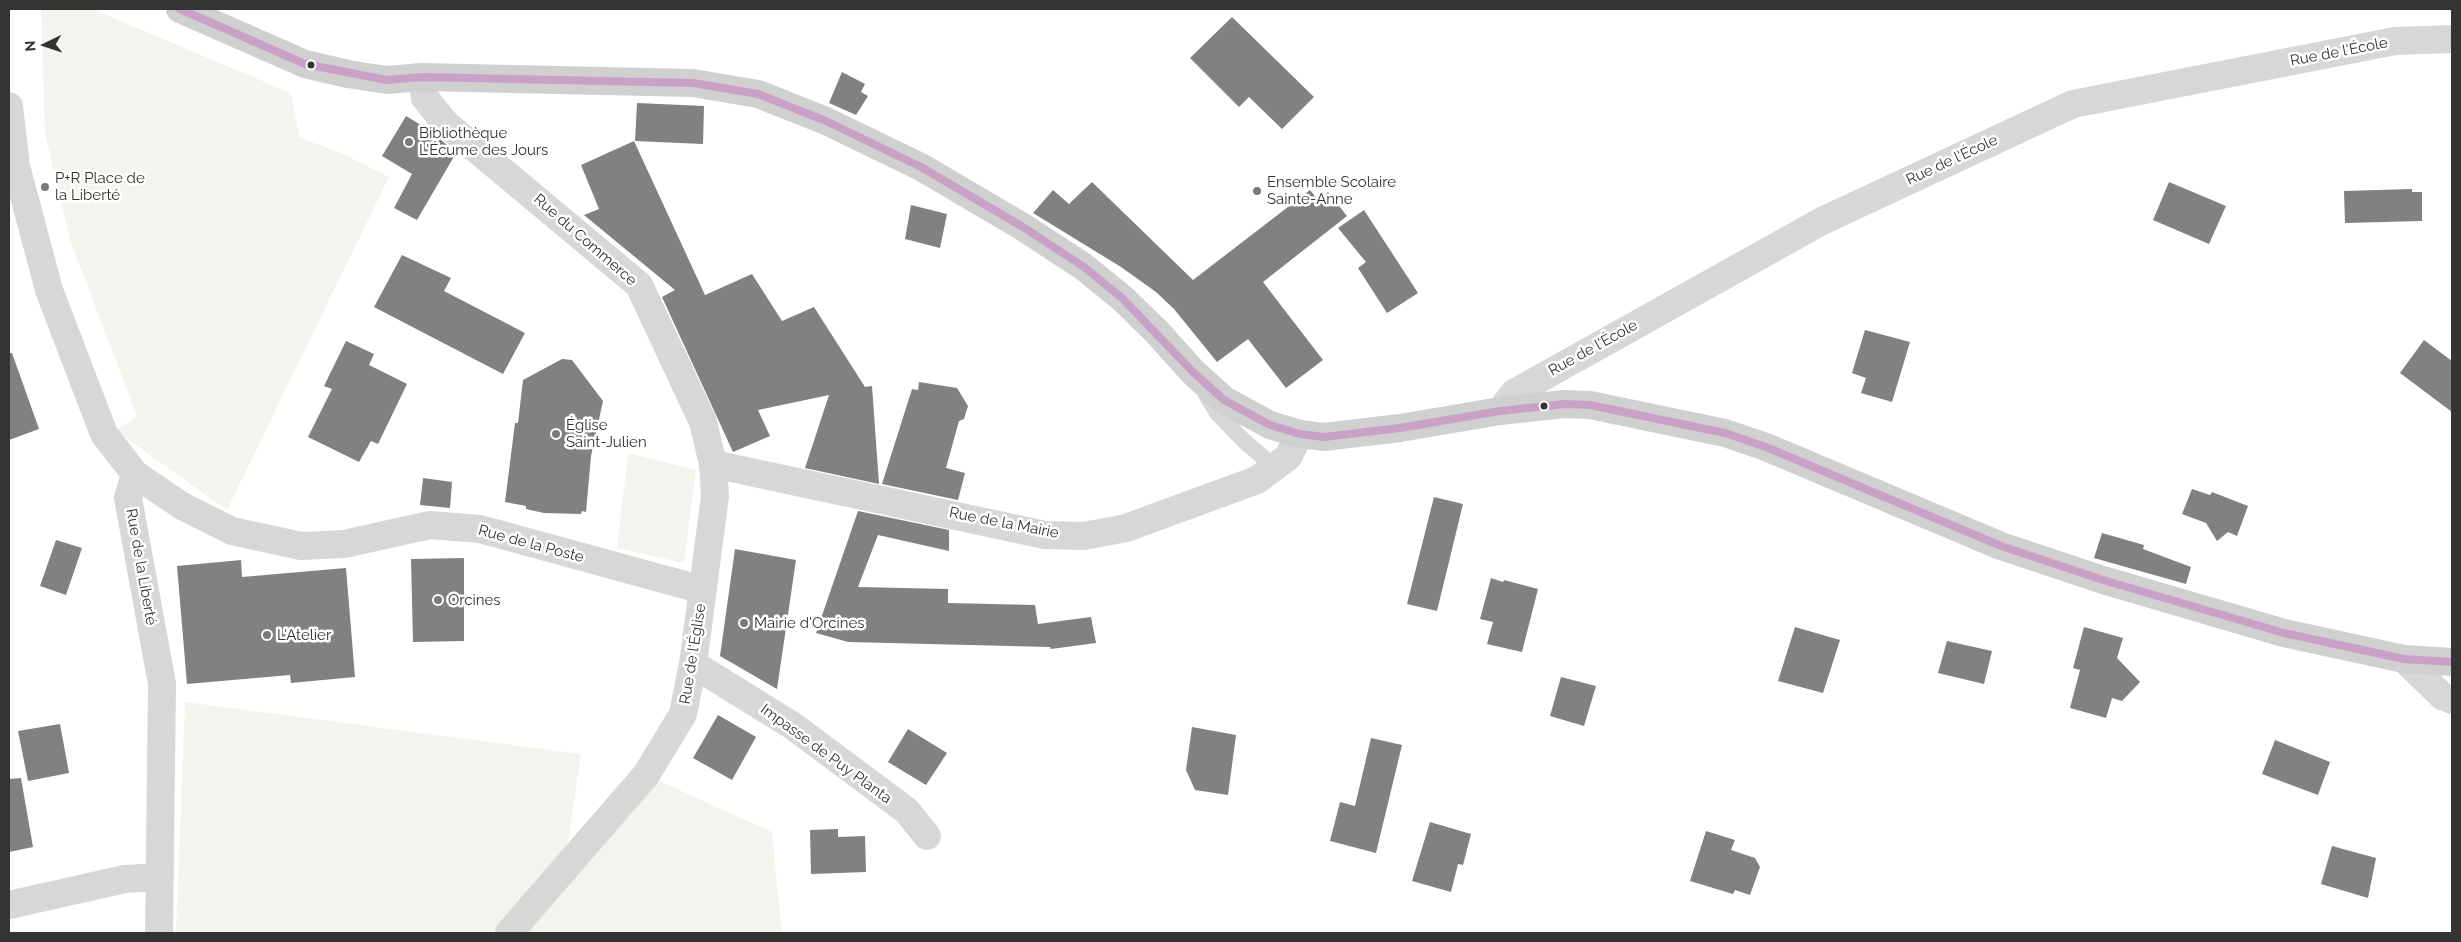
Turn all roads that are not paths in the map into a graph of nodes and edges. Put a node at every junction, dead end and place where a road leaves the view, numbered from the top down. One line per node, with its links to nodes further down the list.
1 (180, 9): 3 (main road)
2 (2452, 39): 6 (street, Rue de l'École)
3 (422, 77): 5 (main road); 8 (street, Rue du Commerce)
4 (9, 106): 10 (street)
5 (1193, 372): 7 (main road); 9 (lane)
6 (1500, 411): 7 (main road); 12 (main road)
7 (1300, 434): 9 (street, Rue de la Mairie)
8 (713, 464): 9 (street, Rue de la Mairie); 11 (street, Rue de l'Église)
9 (1275, 467)
10 (135, 474): 11 (street, Rue de la Poste); 17 (street, Rue de la Liberté)
11 (703, 590): 14 (street, Rue de l'Église)
12 (2404, 659): 13 (main road); 15 (street)
13 (2452, 662)
14 (693, 664): 16 (street, Impasse de Puy Planta); 20 (street, Rue de l'Église)
15 (2452, 700)
16 (926, 836)
17 (160, 877): 18 (street); 19 (street, Rue de la Liberté)
18 (9, 905)
19 (158, 933)
20 (509, 933)

